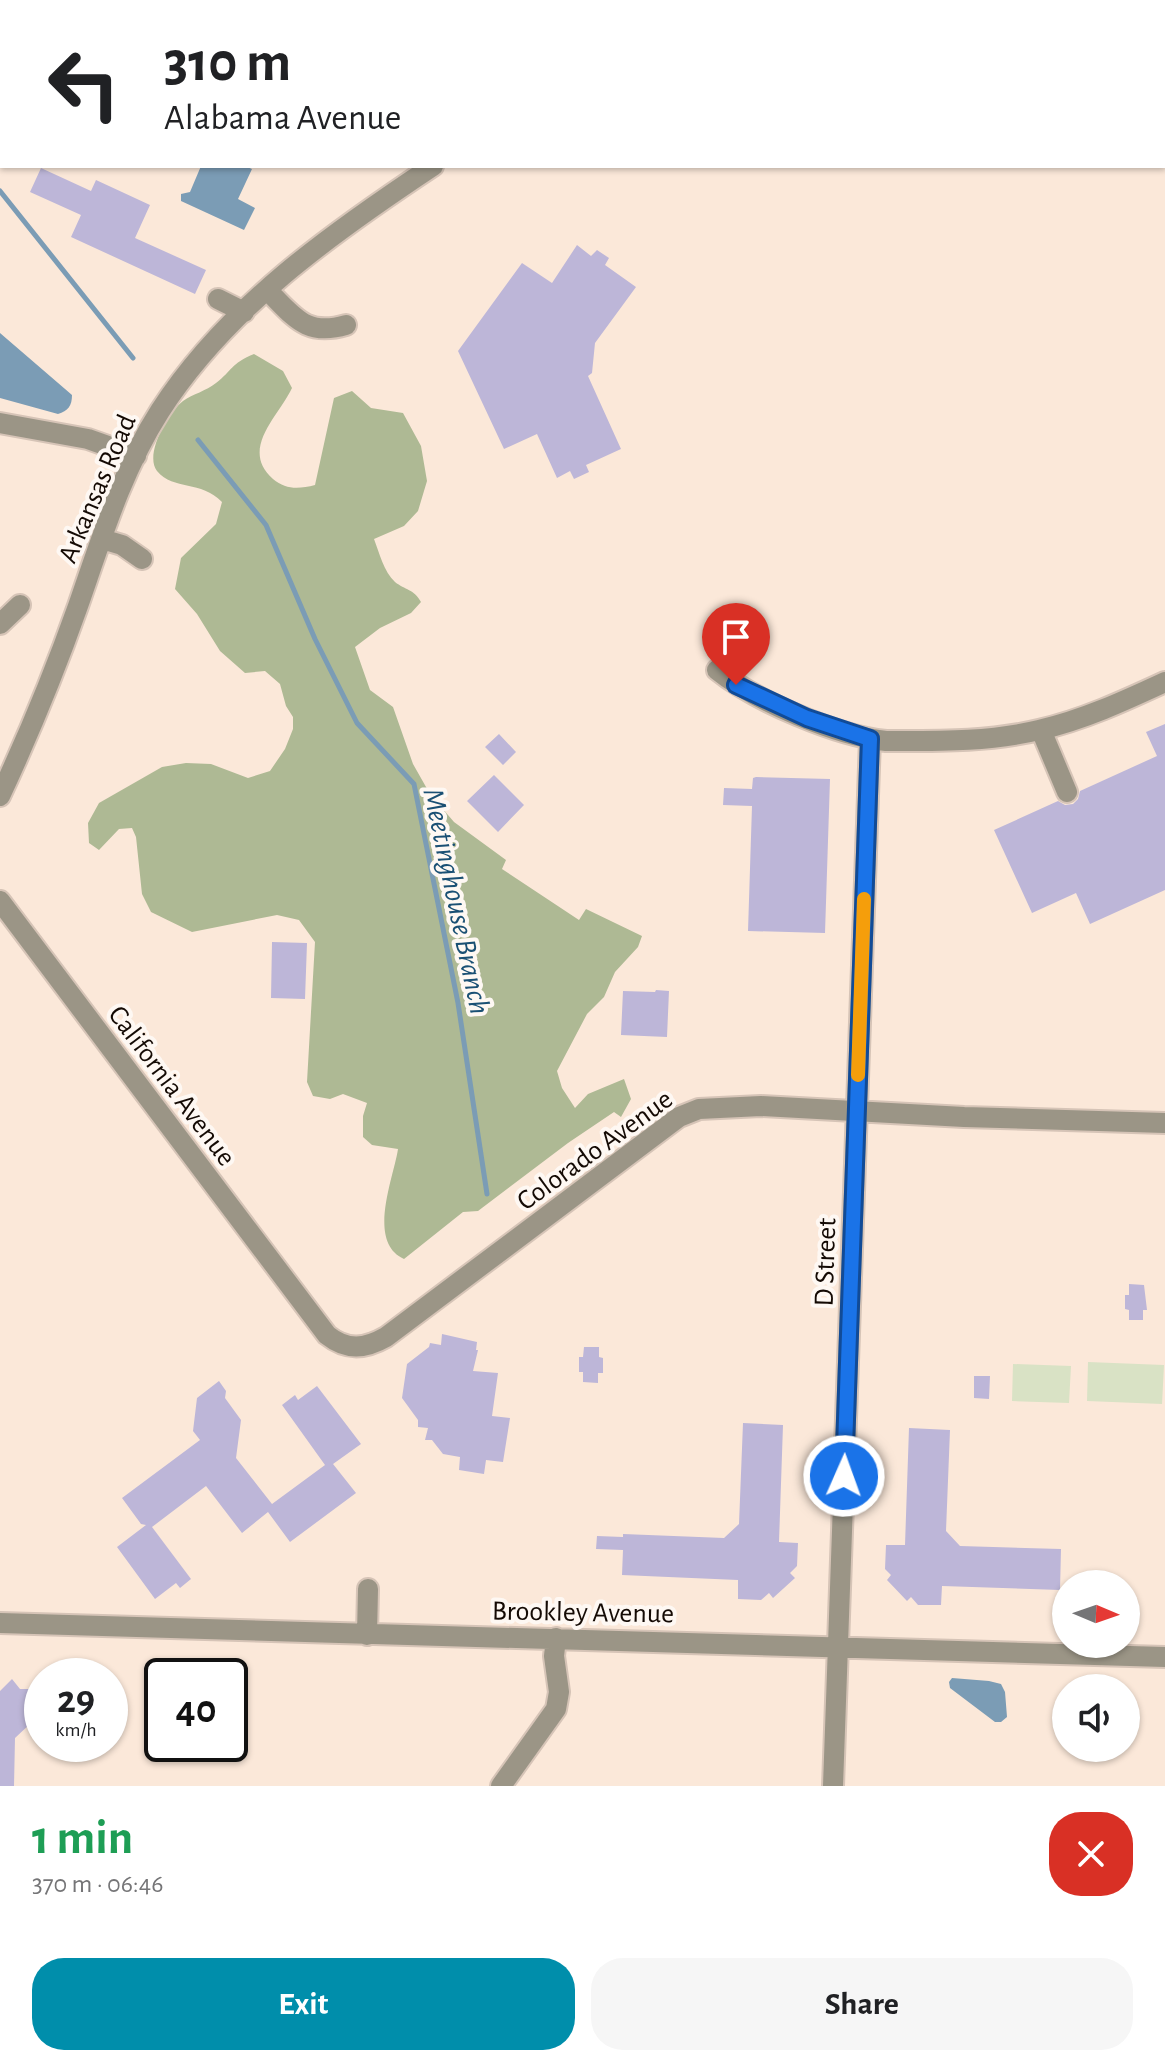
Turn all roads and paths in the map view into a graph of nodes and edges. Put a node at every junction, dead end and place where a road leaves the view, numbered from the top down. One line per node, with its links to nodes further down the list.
1 (430, 168): 2 (street, Arkansas Road)
2 (267, 290): 4 (street, Arkansas Road); 5 (street)
3 (218, 299): 4 (street)
4 (244, 312): 7 (street, Arkansas Road)
5 (346, 325)
6 (0, 423): 7 (street)
7 (136, 456): 8 (street, Arkansas Road)
8 (102, 539): 9 (street); 16 (street, Arkansas Road)
9 (142, 559)
10 (20, 605): 11 (street)
11 (0, 624)
12 (717, 670): 15 (street)
13 (1165, 682): 14 (street)
14 (1041, 730): 15 (street); 17 (street)
15 (870, 739): 20 (street, D Street)
16 (5, 778): 18 (street, Arkansas Road)
17 (1067, 792)
18 (0, 796)
19 (0, 901): 22 (street, California Avenue)
20 (858, 1111): 21 (street, Colorado Avenue); 22 (street, Colorado Avenue); 27 (street, D Street)
21 (1165, 1123)
22 (302, 1303)
23 (368, 1589): 25 (street)
24 (0, 1623): 25 (street, Brookley Avenue)
25 (367, 1635): 26 (street, Brookley Avenue)
26 (556, 1638): 27 (street, Brookley Avenue); 29 (street)
27 (837, 1645): 28 (street, Brookley Avenue); 30 (street, D Street)
28 (1165, 1657)
29 (501, 1786)
30 (833, 1786)

